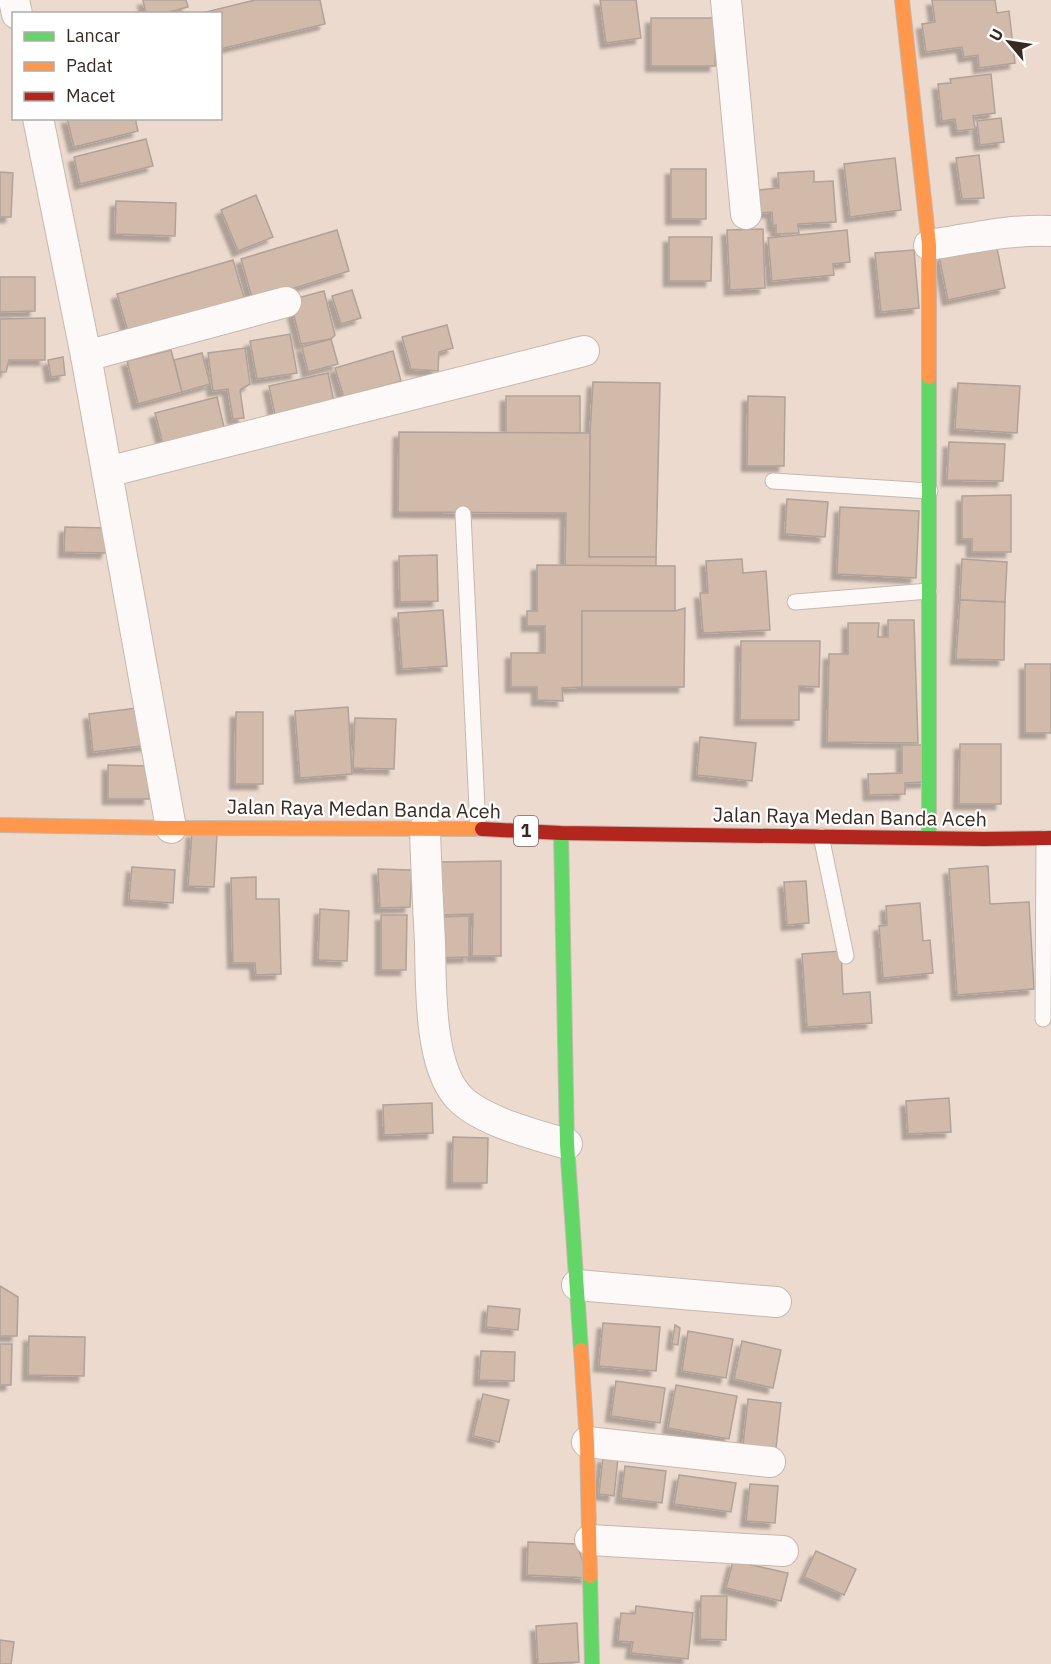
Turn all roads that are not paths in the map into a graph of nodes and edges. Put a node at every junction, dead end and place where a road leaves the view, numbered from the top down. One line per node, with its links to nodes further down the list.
1 (726, 0): 4 (street)
2 (902, 0): 6 (main road)
3 (38, 120): 9 (street)
4 (746, 214)
5 (1051, 231): 6 (street)
6 (929, 245): 12 (main road)
7 (286, 302): 9 (street)
8 (584, 351): 10 (street)
9 (86, 356): 10 (street)
10 (107, 472): 17 (street)
11 (773, 482): 12 (lane)
12 (930, 491): 14 (main road)
13 (463, 514): 19 (lane)
14 (929, 591): 15 (lane); 22 (main road)
15 (795, 602)
16 (0, 825): 17 (main road, Jalan Raya Medan Banda Aceh / 1)
17 (171, 828): 18 (main road, Jalan Raya Medan Banda Aceh / 1)
18 (425, 828): 19 (main road, Jalan Raya Medan Banda Aceh / 1); 26 (street)
19 (478, 828): 20 (main road, Jalan Raya Medan Banda Aceh / 1)
20 (561, 833): 21 (main road, Jalan Raya Medan Banda Aceh / 1); 26 (main road)
21 (820, 836): 22 (main road, Jalan Raya Medan Banda Aceh / 1); 24 (lane)
22 (929, 837): 23 (main road, Jalan Raya Medan Banda Aceh / 1)
23 (1048, 838): 25 (lane)
24 (846, 956)
25 (1043, 1019)
26 (567, 1144): 27 (main road)
27 (577, 1285): 28 (street); 29 (main road)
28 (776, 1302)
29 (587, 1442): 30 (street); 31 (main road)
30 (770, 1462)
31 (590, 1540): 32 (street); 33 (main road)
32 (783, 1551)
33 (592, 1664)

